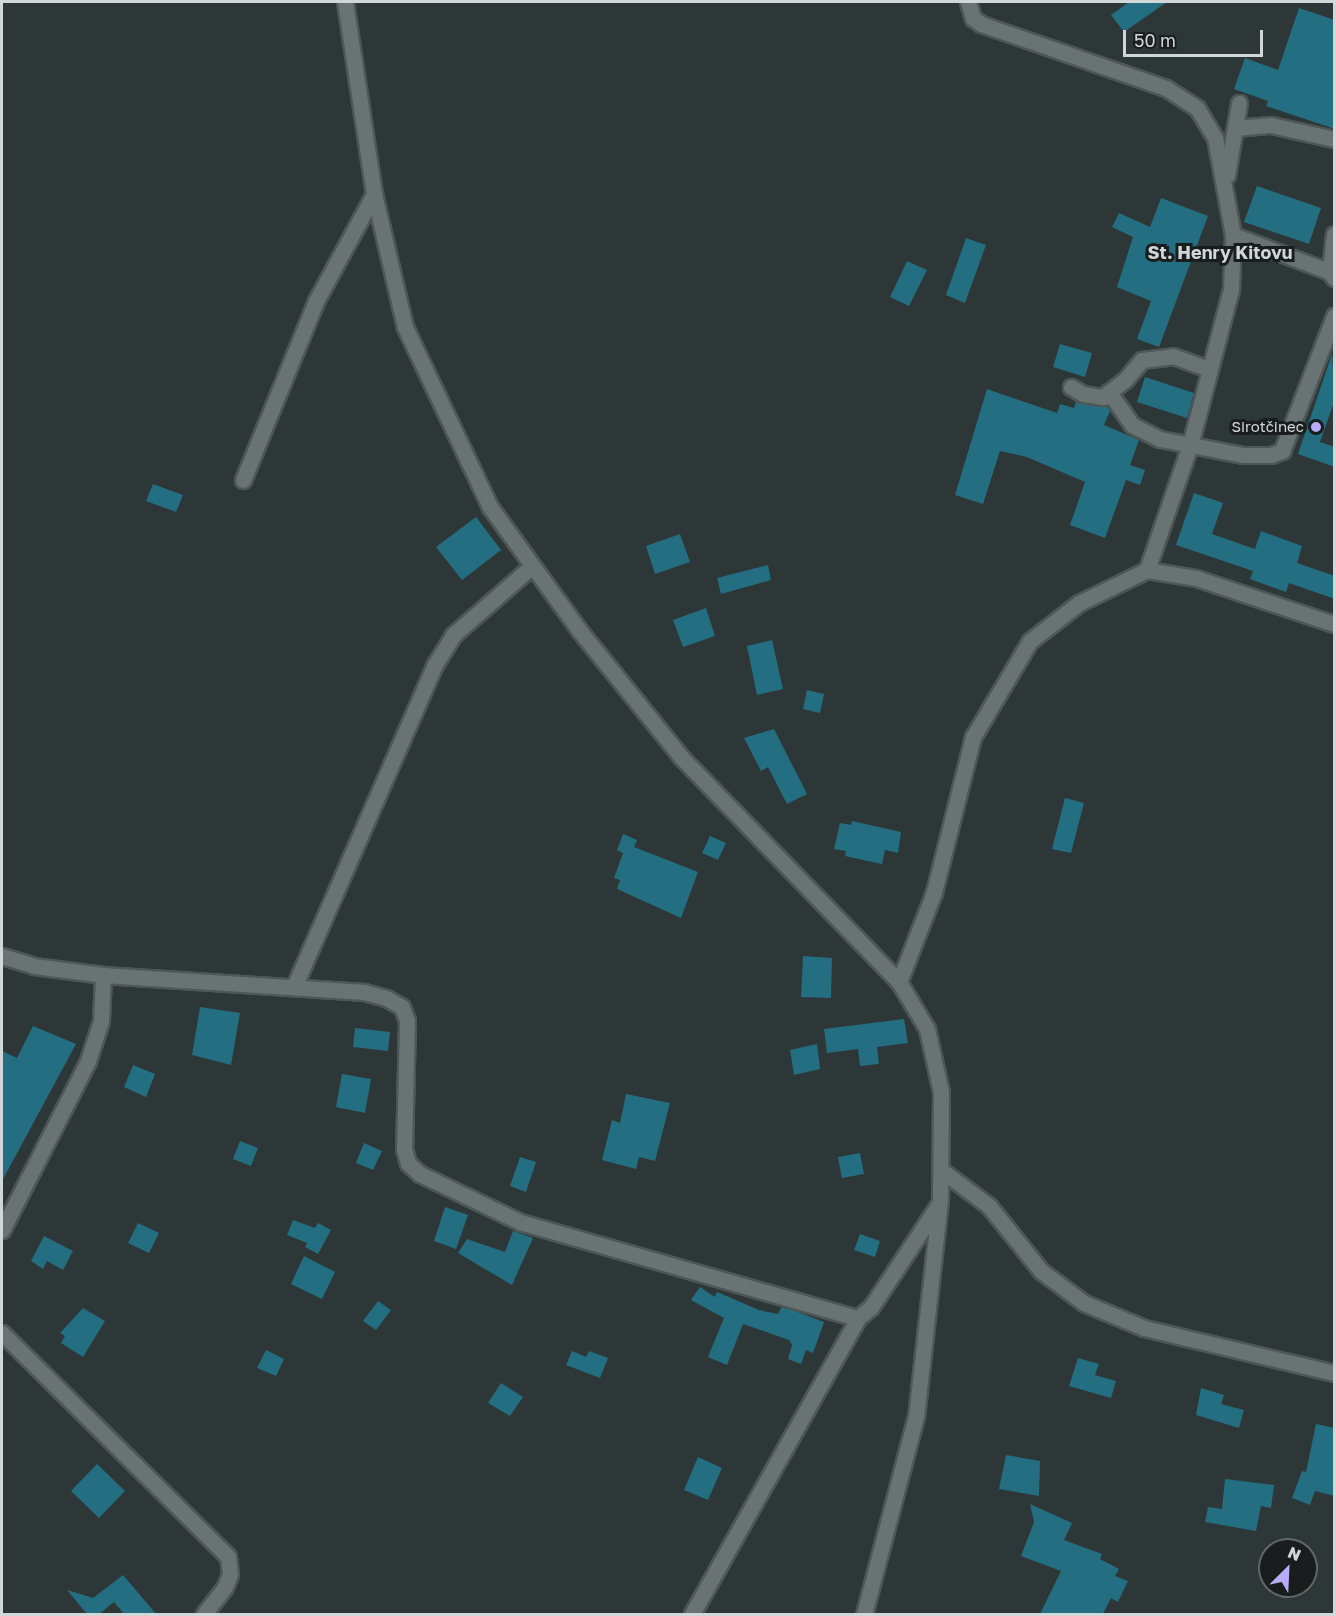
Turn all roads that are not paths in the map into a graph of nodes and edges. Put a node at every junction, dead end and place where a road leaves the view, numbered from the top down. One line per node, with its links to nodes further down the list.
1 (345, 2): 7 (street)
2 (968, 2): 6 (street)
3 (1239, 103): 4 (street)
4 (1235, 128): 5 (street); 6 (street)
5 (1335, 138)
6 (1226, 181): 9 (street)
7 (374, 194): 16 (street); 17 (street)
8 (1335, 234): 10 (street)
9 (1233, 235): 10 (street); 12 (street)
10 (1332, 275)
11 (1335, 316): 15 (street)
12 (1209, 369): 14 (street); 15 (street)
13 (1071, 387): 14 (street)
14 (1109, 392): 15 (street)
15 (1191, 445): 18 (street)
16 (243, 480)
17 (532, 566): 22 (street); 23 (street)
18 (1147, 570): 19 (street); 22 (street)
19 (1335, 624)
20 (2, 956): 21 (street)
21 (103, 975): 23 (street); 26 (street)
22 (899, 982): 24 (street)
23 (294, 987): 27 (street)
24 (942, 1170): 25 (street); 29 (street)
25 (940, 1200): 27 (street); 32 (street)
26 (2, 1230)
27 (858, 1318): 31 (street)
28 (2, 1333): 30 (street)
29 (1335, 1373)
30 (204, 1614)
31 (692, 1614)
32 (864, 1614)

